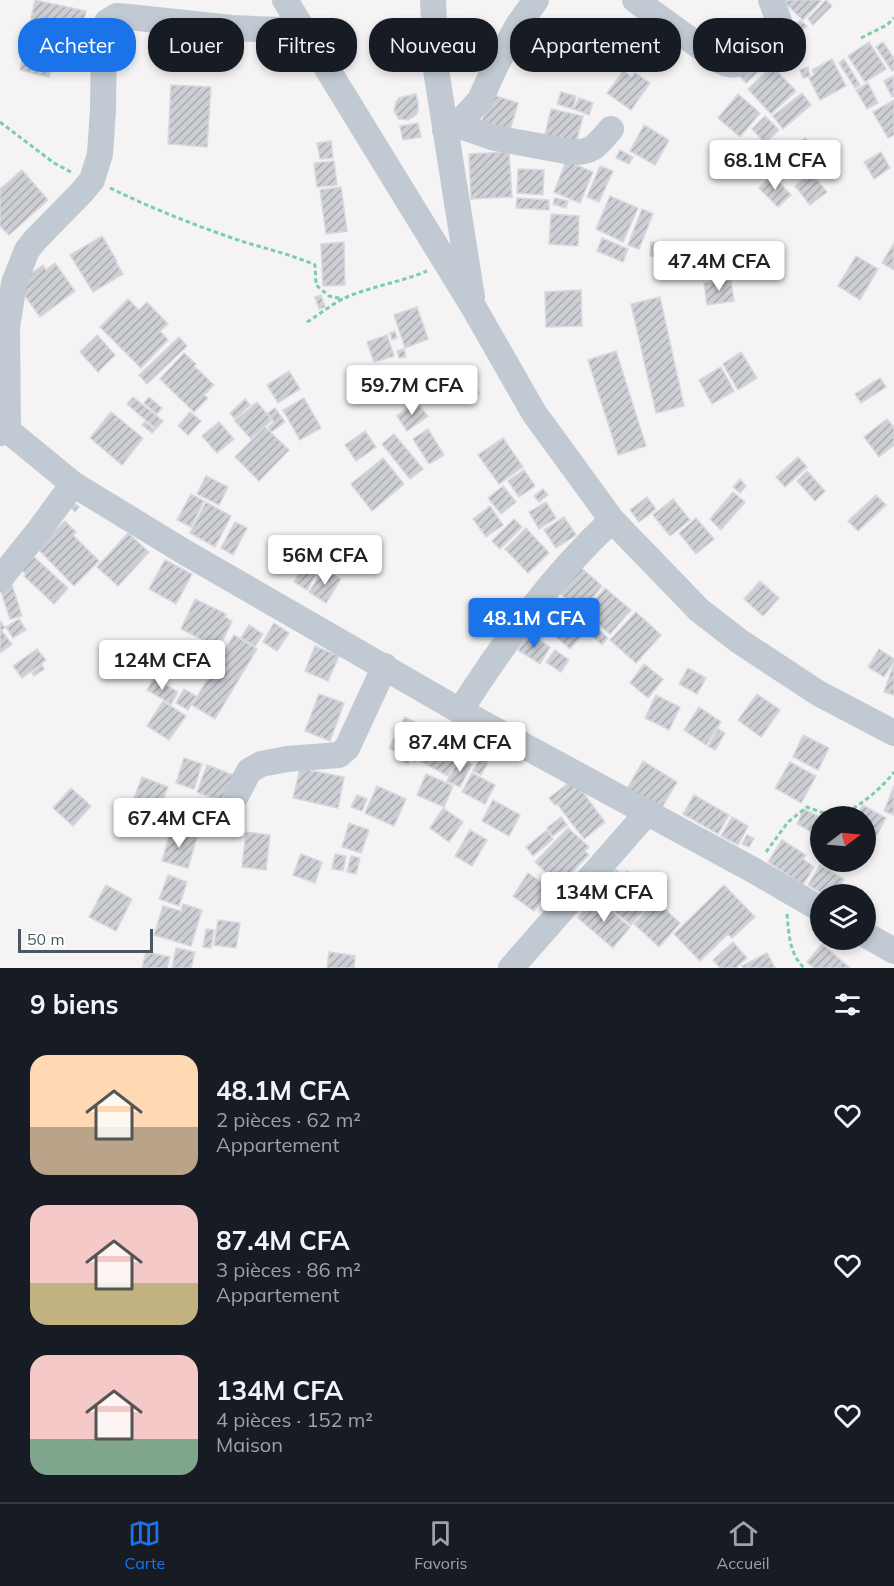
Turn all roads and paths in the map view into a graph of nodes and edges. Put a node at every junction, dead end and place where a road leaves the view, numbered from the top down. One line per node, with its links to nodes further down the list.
1 (285, 0): 6 (street)
2 (433, 0): 12 (street)
3 (536, 0): 12 (street)
4 (635, 0): 5 (street)
5 (771, 0)
6 (296, 18)
7 (894, 18): 9 (path)
8 (256, 29): 14 (street)
9 (861, 38)
10 (329, 72): 15 (street)
11 (0, 122): 14 (path)
12 (451, 128): 13 (street); 17 (street)
13 (611, 129)
14 (92, 180): 16 (path); 19 (street)
15 (443, 260): 16 (path); 17 (street)
16 (343, 299): 18 (path)
17 (474, 308): 21 (street)
18 (307, 322)
19 (3, 429): 20 (street)
20 (73, 484): 22 (street); 23 (street)
21 (612, 520): 24 (street); 25 (street)
22 (0, 579)
23 (385, 666): 24 (street); 27 (street)
24 (460, 711): 30 (street)
25 (894, 734)
26 (894, 772): 28 (path)
27 (236, 796)
28 (858, 806)
29 (810, 808): 31 (path)
30 (647, 813): 31 (street); 36 (street)
31 (753, 870): 32 (street)
32 (785, 889): 33 (street); 37 (path)
33 (810, 903)
34 (876, 945): 35 (street)
35 (887, 956)
36 (511, 968)
37 (804, 968)

